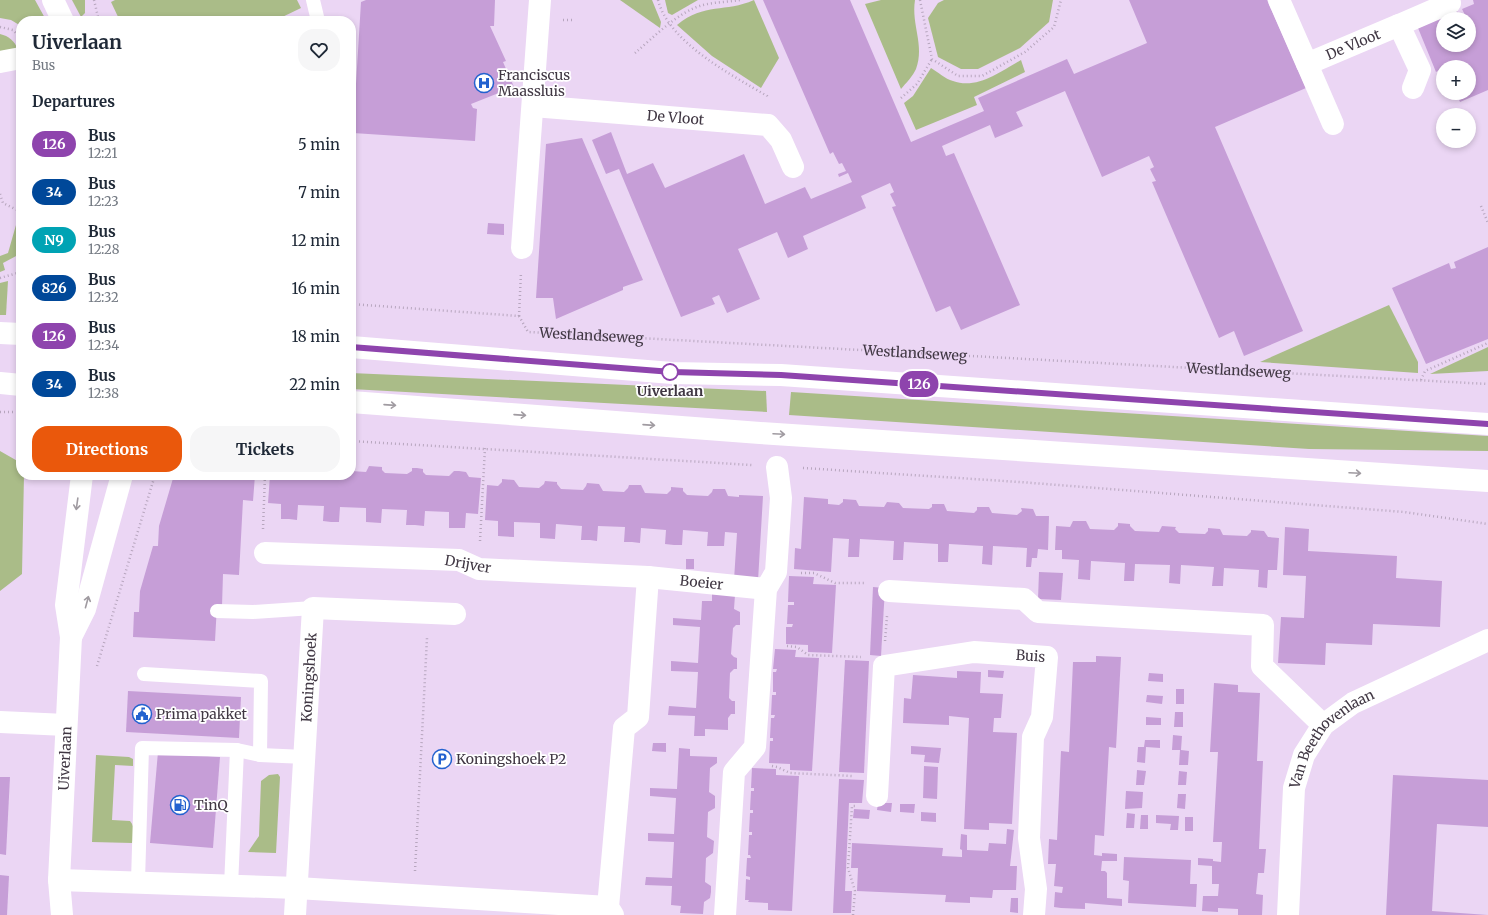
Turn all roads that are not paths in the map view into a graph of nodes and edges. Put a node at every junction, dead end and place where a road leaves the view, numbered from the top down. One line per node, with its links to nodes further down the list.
1 (53, 0): 6 (street)
2 (313, 0): 7 (lane)
3 (540, 0): 13 (street)
4 (1278, 0): 11 (street)
5 (1448, 0): 8 (street, De Vloot)
6 (61, 16)
7 (317, 16)
8 (1399, 25): 11 (street, De Vloot); 12 (street)
9 (16, 59): 10 (street)
10 (0, 62)
11 (1307, 64): 14 (street)
12 (1413, 88)
13 (533, 106): 15 (street, De Vloot); 16 (street)
14 (1333, 124)
15 (793, 167)
16 (522, 248)
17 (0, 333): 18 (street)
18 (16, 334)
19 (356, 347): 23 (street, Westlandseweg)
20 (0, 383): 21 (street)
21 (16, 385)
22 (356, 402): 27 (street, one-way to 27)
23 (1488, 424)
24 (777, 467): 30 (street)
25 (81, 480): 35 (street, Uiverlaan, one-way to 35)
26 (121, 480): 35 (street, Uiverlaan, one-way to 26)
27 (1488, 480)
28 (265, 553): 29 (street, Drijver)
29 (648, 577): 30 (street, Boeier); 49 (street)
30 (771, 580): 53 (street)
31 (889, 591): 40 (street)
32 (313, 608): 33 (lane); 34 (street); 43 (street, Koningshoek)
33 (217, 610)
34 (455, 614)
35 (71, 637): 39 (street, Uiverlaan)
36 (1488, 640): 40 (street, Van Beethovenlaan)
37 (144, 674): 42 (lane)
38 (0, 722): 39 (street)
39 (66, 725): 45 (street, Uiverlaan)
40 (1323, 725): 55 (street, Van Beethovenlaan)
41 (237, 750): 42 (lane); 46 (lane); 47 (lane)
42 (260, 755): 43 (lane)
43 (305, 757): 48 (street, Koningshoek)
44 (877, 786): 54 (street, Buis)
45 (59, 880): 46 (street); 50 (street, Uiverlaan); 51 (street, Uiverlaan)
46 (138, 881): 47 (street)
47 (231, 886): 48 (street)
48 (297, 888): 49 (street); 52 (street, Koningshoek)
49 (610, 911)
50 (49, 915)
51 (62, 915)
52 (295, 915)
53 (725, 915)
54 (1034, 915)
55 (1288, 915)

